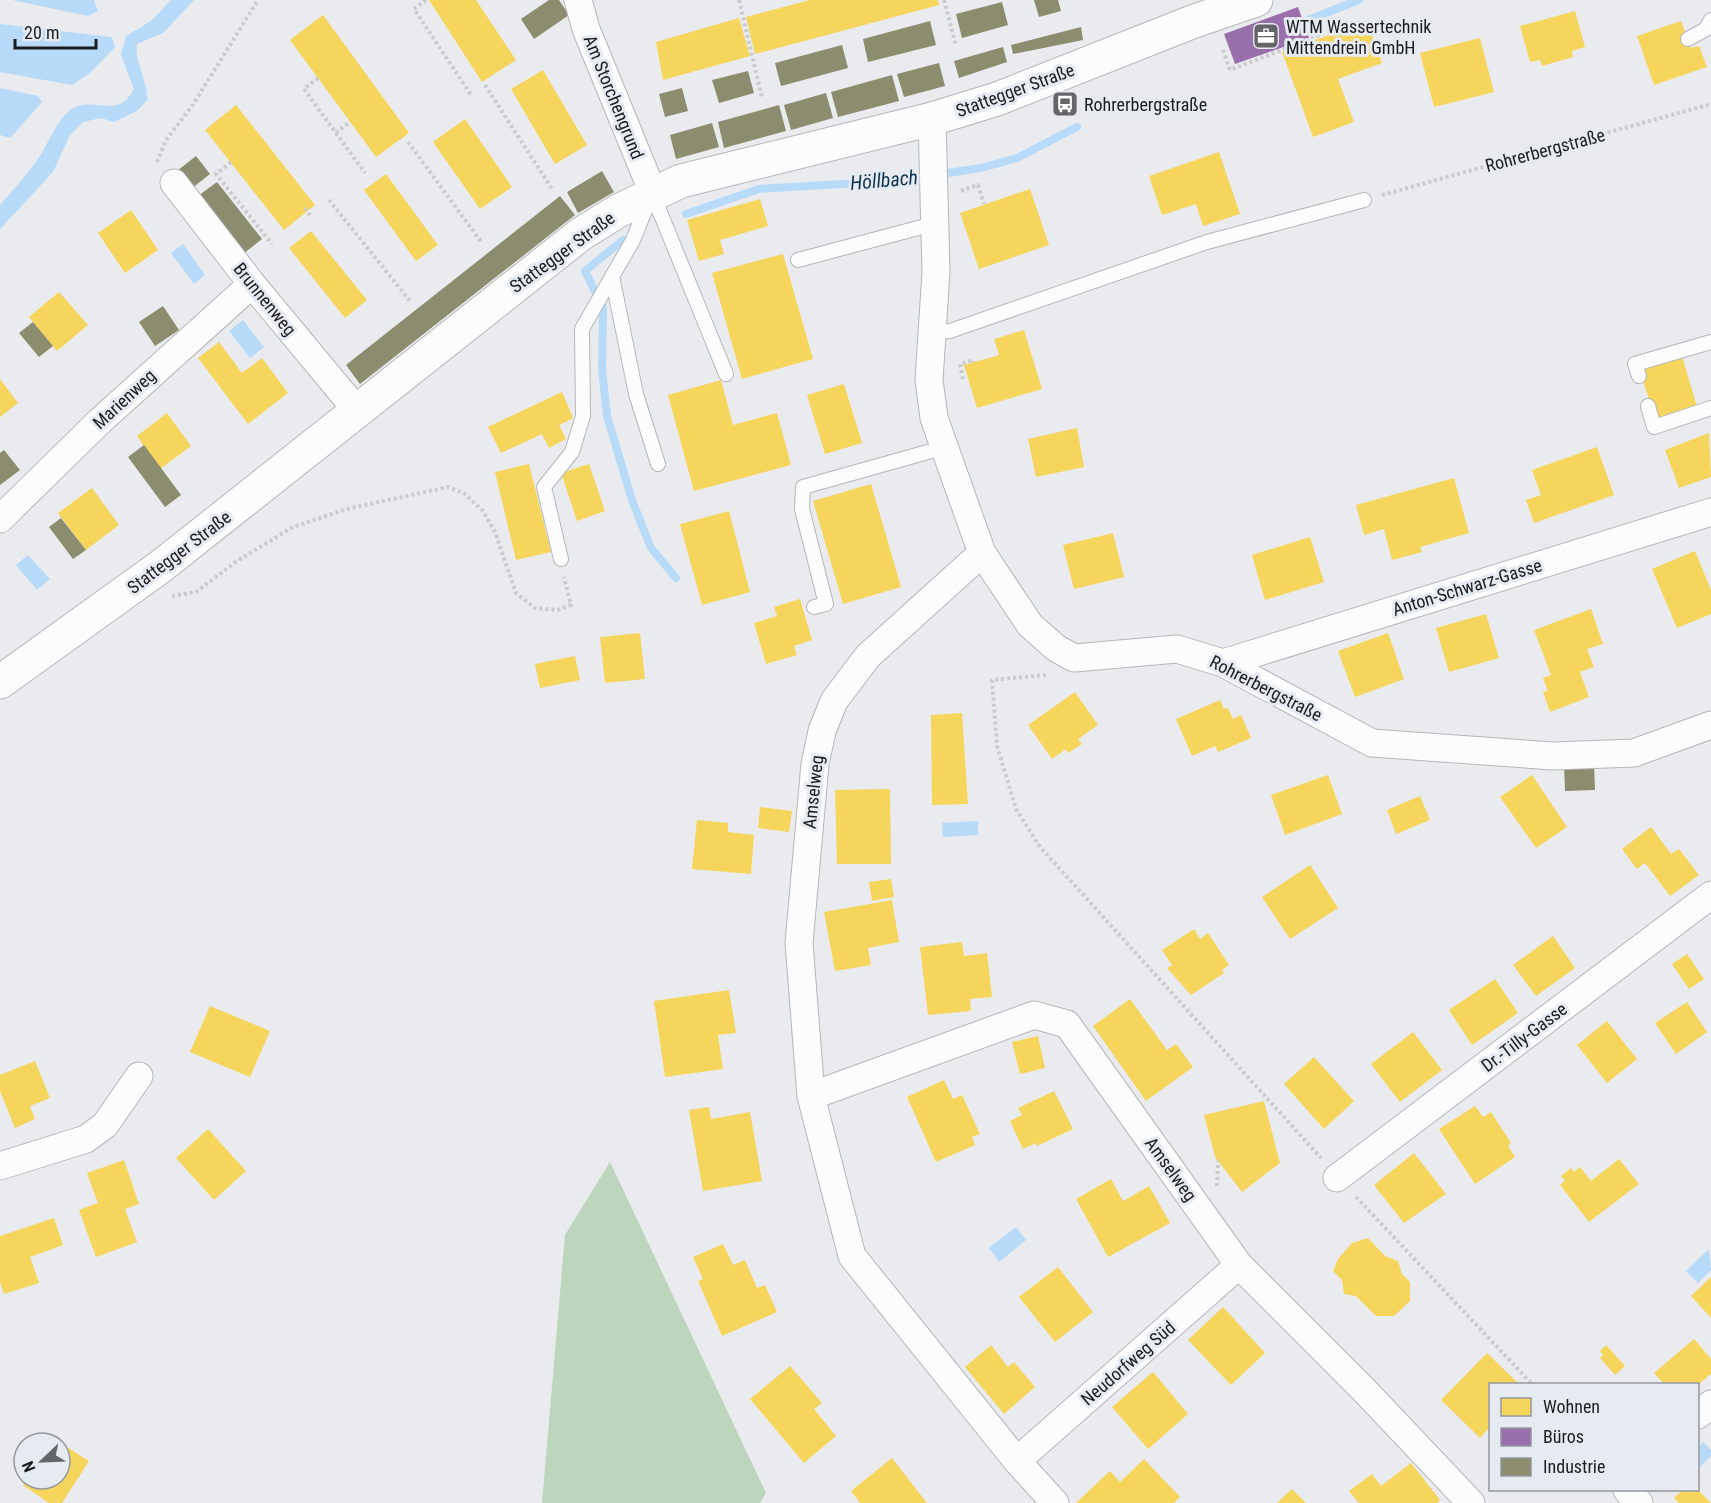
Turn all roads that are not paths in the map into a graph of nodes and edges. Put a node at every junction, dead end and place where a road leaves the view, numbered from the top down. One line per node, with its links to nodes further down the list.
1 (578, 0): 7 (street, Am Storchengrund)
2 (1256, 0): 5 (main road, Stattegger Straße)
3 (1711, 20): 4 (lane)
4 (1688, 39)
5 (932, 119): 7 (main road, Stattegger Straße); 9 (street)
6 (174, 183): 12 (street, Brunnenweg)
7 (652, 193): 11 (lane); 15 (lane); 19 (main road, Stattegger Straße)
8 (1364, 200): 13 (lane)
9 (933, 224): 10 (lane); 13 (street)
10 (798, 260)
11 (612, 276): 21 (lane); 25 (lane)
12 (252, 284): 19 (street, Brunnenweg); 23 (street, Marienweg)
13 (932, 333): 20 (street)
14 (1711, 342): 16 (lane)
15 (726, 374)
16 (1638, 376)
17 (1648, 406): 18 (lane)
18 (1711, 408)
19 (358, 413): 28 (main road, Stattegger Straße)
20 (942, 448): 24 (street); 26 (lane)
21 (658, 464)
22 (1711, 512): 27 (street, Anton-Schwarz-Gasse)
23 (0, 519)
24 (982, 553): 27 (street, Rohrerbergstraße); 32 (street, Amselweg)
25 (561, 559)
26 (814, 607)
27 (1223, 663): 29 (street, Rohrerbergstraße)
28 (0, 682)
29 (1711, 724)
30 (1711, 895): 34 (street, Dr.-Tilly-Gasse)
31 (139, 1076): 33 (street)
32 (811, 1095): 35 (street, Amselweg); 38 (street, Amselweg)
33 (0, 1166)
34 (1337, 1178)
35 (1239, 1265): 38 (street, Neudorfweg Süd); 41 (street, Amselweg)
36 (1711, 1404): 37 (street)
37 (1699, 1414)
38 (1017, 1461): 40 (street, Amselweg)
39 (1628, 1491): 42 (street)
40 (1055, 1503)
41 (1471, 1503)
42 (1639, 1503)

